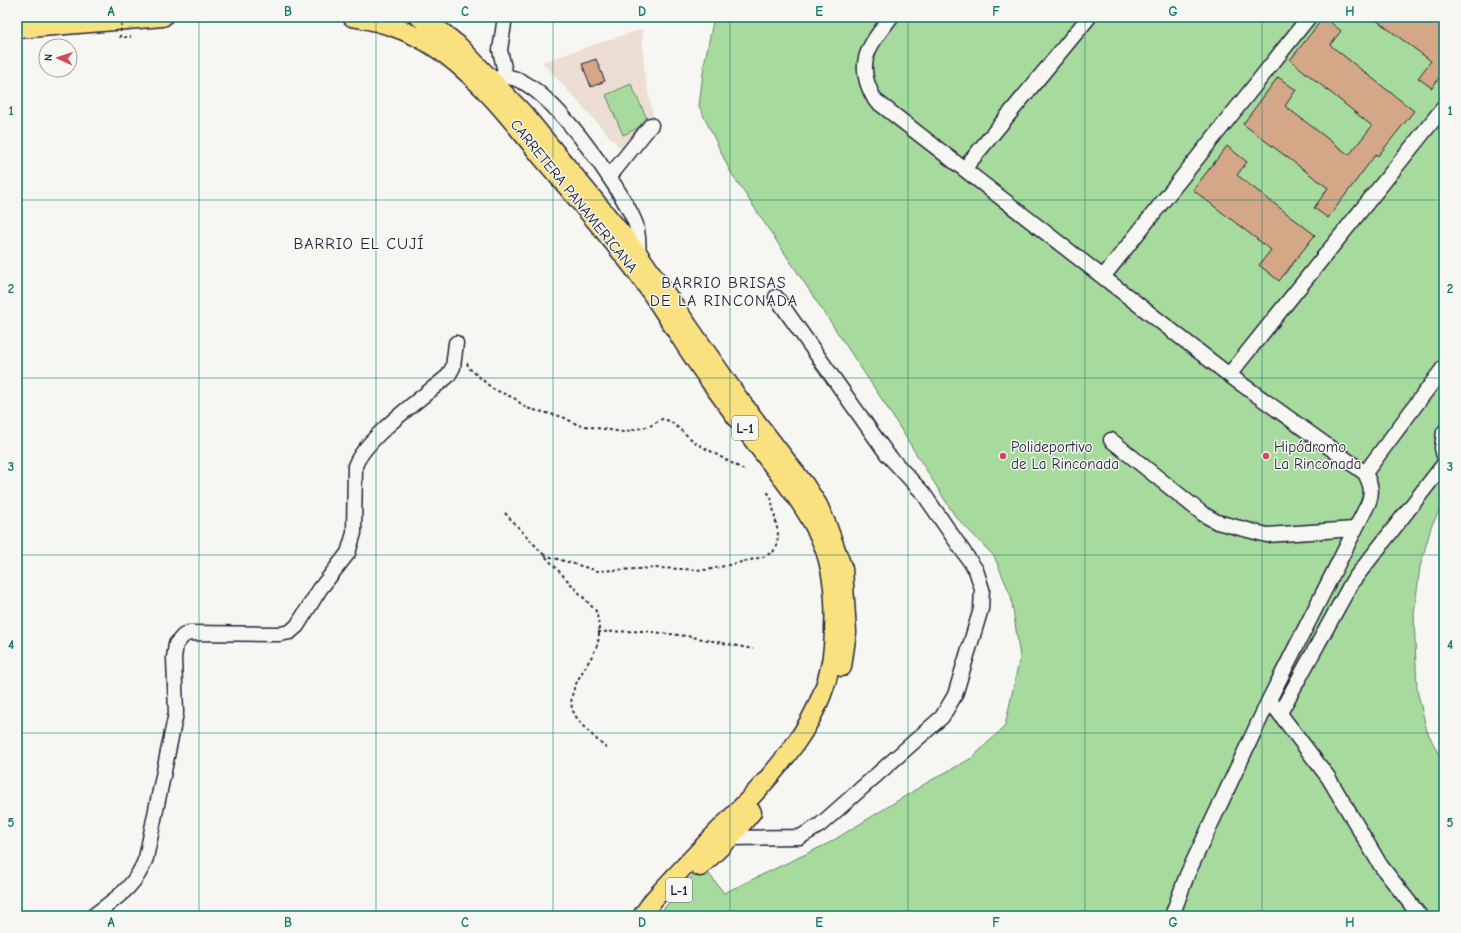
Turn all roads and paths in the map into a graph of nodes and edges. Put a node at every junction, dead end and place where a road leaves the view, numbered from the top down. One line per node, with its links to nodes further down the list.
1 (122, 17): 10 (path, bridge)
2 (163, 17): 9 (main road)
3 (352, 17): 39 (main road, CARRETERA PANAMERICANA / L-1)
4 (419, 17): 11 (main road, CARRETERA PANAMERICANA / L-1)
5 (506, 17): 11 (street)
6 (891, 17): 14 (street)
7 (1089, 17): 14 (street)
8 (1310, 17): 17 (street)
9 (17, 29)
10 (131, 37)
11 (499, 78): 15 (street); 16 (main road, CARRETERA PANAMERICANA / L-1)
12 (1444, 107): 21 (street)
13 (652, 125): 15 (street)
14 (964, 169): 17 (street)
15 (610, 176): 16 (street)
16 (639, 255): 37 (main road, CARRETERA PANAMERICANA / L-1)
17 (1103, 277): 21 (street)
18 (776, 297): 37 (street)
19 (456, 343): 26 (path); 38 (street)
20 (1444, 367): 27 (street)
21 (1229, 375): 27 (street)
22 (1444, 432): 24 (street)
23 (1111, 440): 30 (street)
24 (1444, 456)
25 (1444, 464): 35 (street)
26 (744, 470)
27 (1365, 473): 30 (street)
28 (766, 490): 31 (path)
29 (505, 513): 31 (path)
30 (1354, 529): 34 (street)
31 (544, 555): 32 (path)
32 (598, 632): 33 (path); 36 (path)
33 (752, 649)
34 (1270, 700): 35 (street); 41 (street)
35 (1280, 713): 42 (street)
36 (607, 749)
37 (730, 838): 40 (main road, CARRETERA PANAMERICANA / L-1)
38 (93, 916)
39 (642, 916)
40 (657, 916)
41 (1172, 916)
42 (1420, 916)

